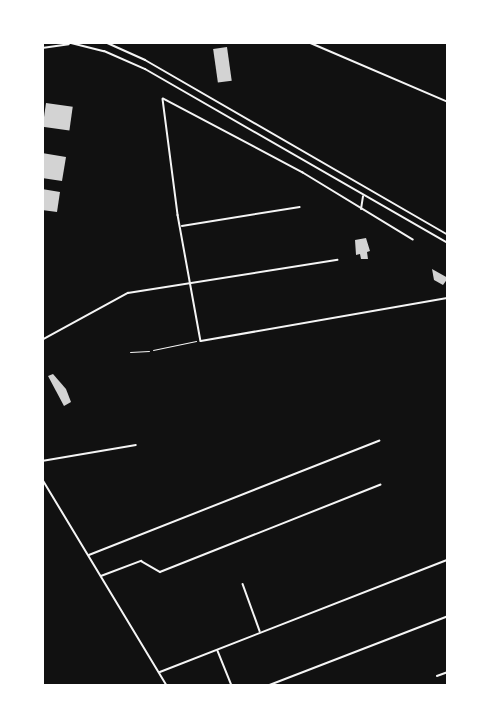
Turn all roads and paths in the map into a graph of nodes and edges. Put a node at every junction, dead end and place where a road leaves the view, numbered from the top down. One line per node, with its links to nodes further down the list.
1 (67, 42): 4 (main road)
2 (105, 42): 11 (main road)
3 (308, 42): 6 (main road)
4 (78, 44): 5 (main road); 7 (main road)
5 (42, 48)
6 (448, 102)
7 (361, 193): 9 (main road); 13 (main road)
8 (299, 207): 10 (street)
9 (361, 209): 10 (street); 12 (street)
10 (182, 226): 15 (street)
11 (448, 235)
12 (413, 240)
13 (448, 243)
14 (337, 260): 15 (street)
15 (190, 283): 17 (street); 18 (street)
16 (448, 298): 18 (street)
17 (42, 340)
18 (201, 340): 19 (path)
19 (149, 351): 20 (lane)
20 (130, 352)
21 (379, 441): 26 (street)
22 (136, 446): 23 (street)
23 (42, 461)
24 (42, 479): 26 (main road)
25 (381, 485): 28 (street)
26 (88, 555): 28 (main road)
27 (448, 560): 31 (street)
28 (100, 576): 34 (main road)
29 (243, 584): 31 (street)
30 (448, 616): 38 (street)
31 (260, 632): 32 (street)
32 (217, 649): 34 (street); 37 (street)
33 (448, 672): 35 (street)
34 (159, 673): 36 (main road)
35 (437, 676)
36 (167, 686)
37 (232, 686)
38 (267, 686)

